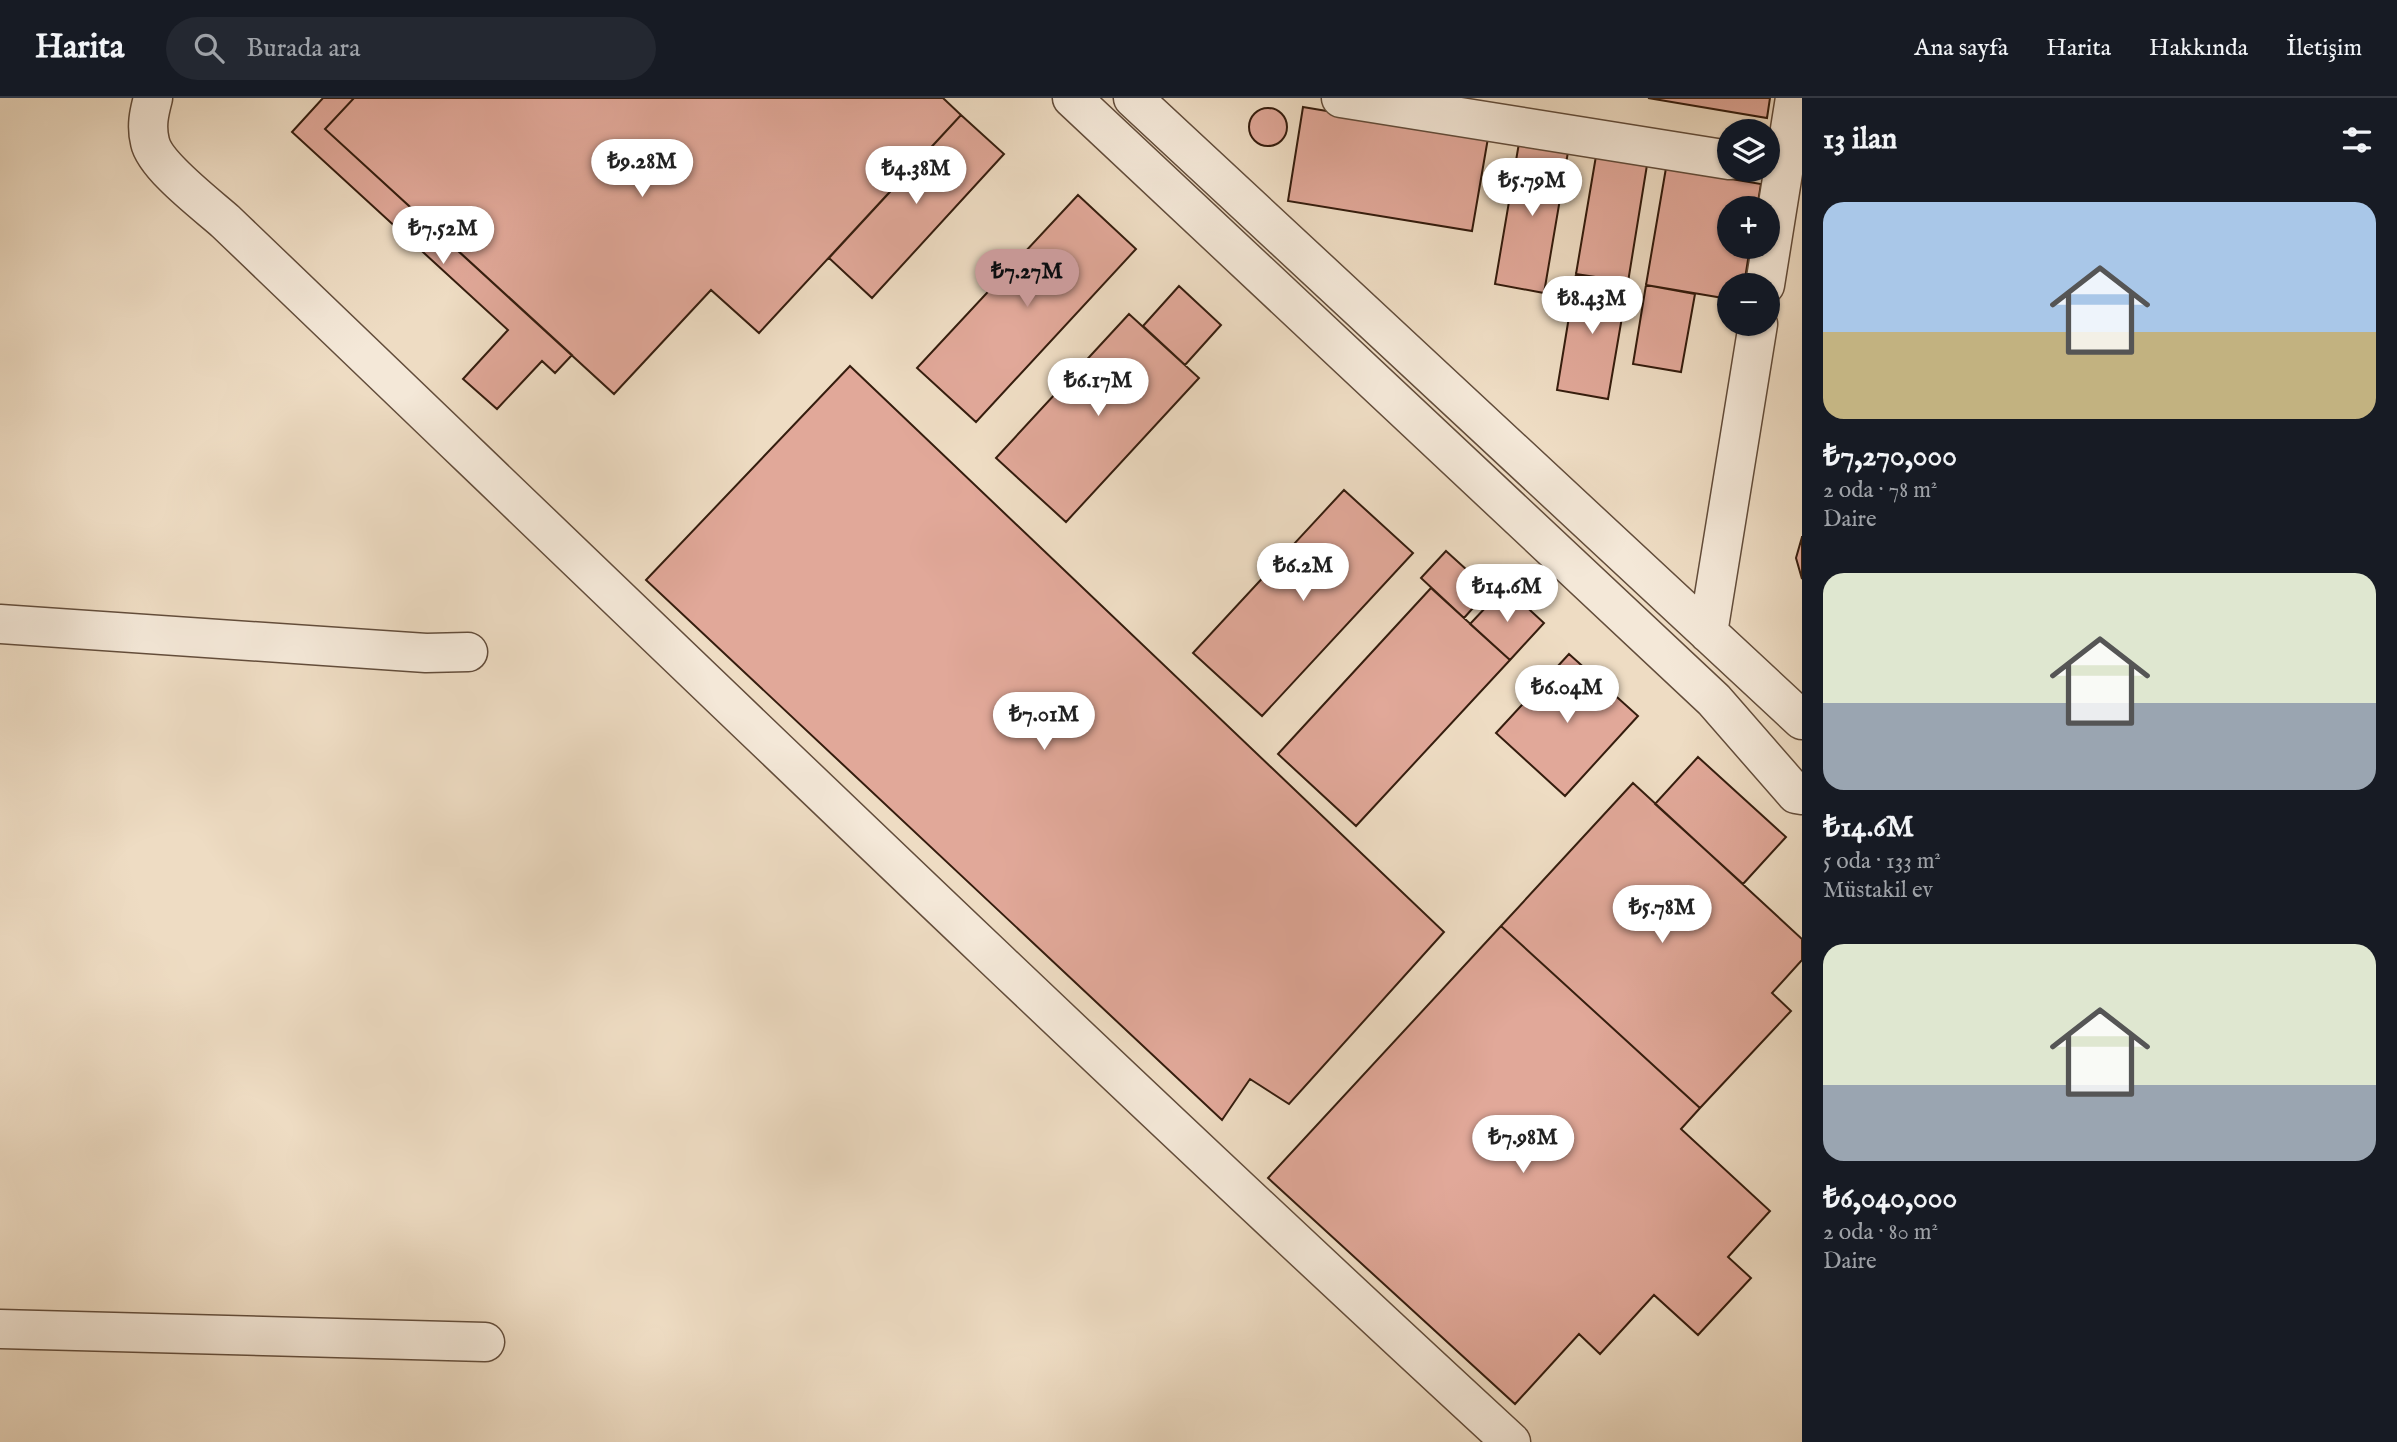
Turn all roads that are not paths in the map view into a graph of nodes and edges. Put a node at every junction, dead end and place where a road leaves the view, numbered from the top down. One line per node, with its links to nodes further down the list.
1 (153, 98): 18 (street)
2 (1072, 98): 15 (street)
3 (1133, 98): 12 (street)
4 (1341, 98): 6 (street)
5 (1795, 98): 8 (street)
6 (1414, 104): 7 (street)
7 (1717, 158)
8 (1784, 169): 9 (street)
9 (1767, 273)
10 (1756, 336): 12 (street)
11 (0, 624): 13 (street)
12 (1708, 633): 14 (street)
13 (468, 652)
14 (1802, 720)
15 (1802, 795)
16 (0, 1329): 17 (street)
17 (485, 1342)
18 (1511, 1442)

